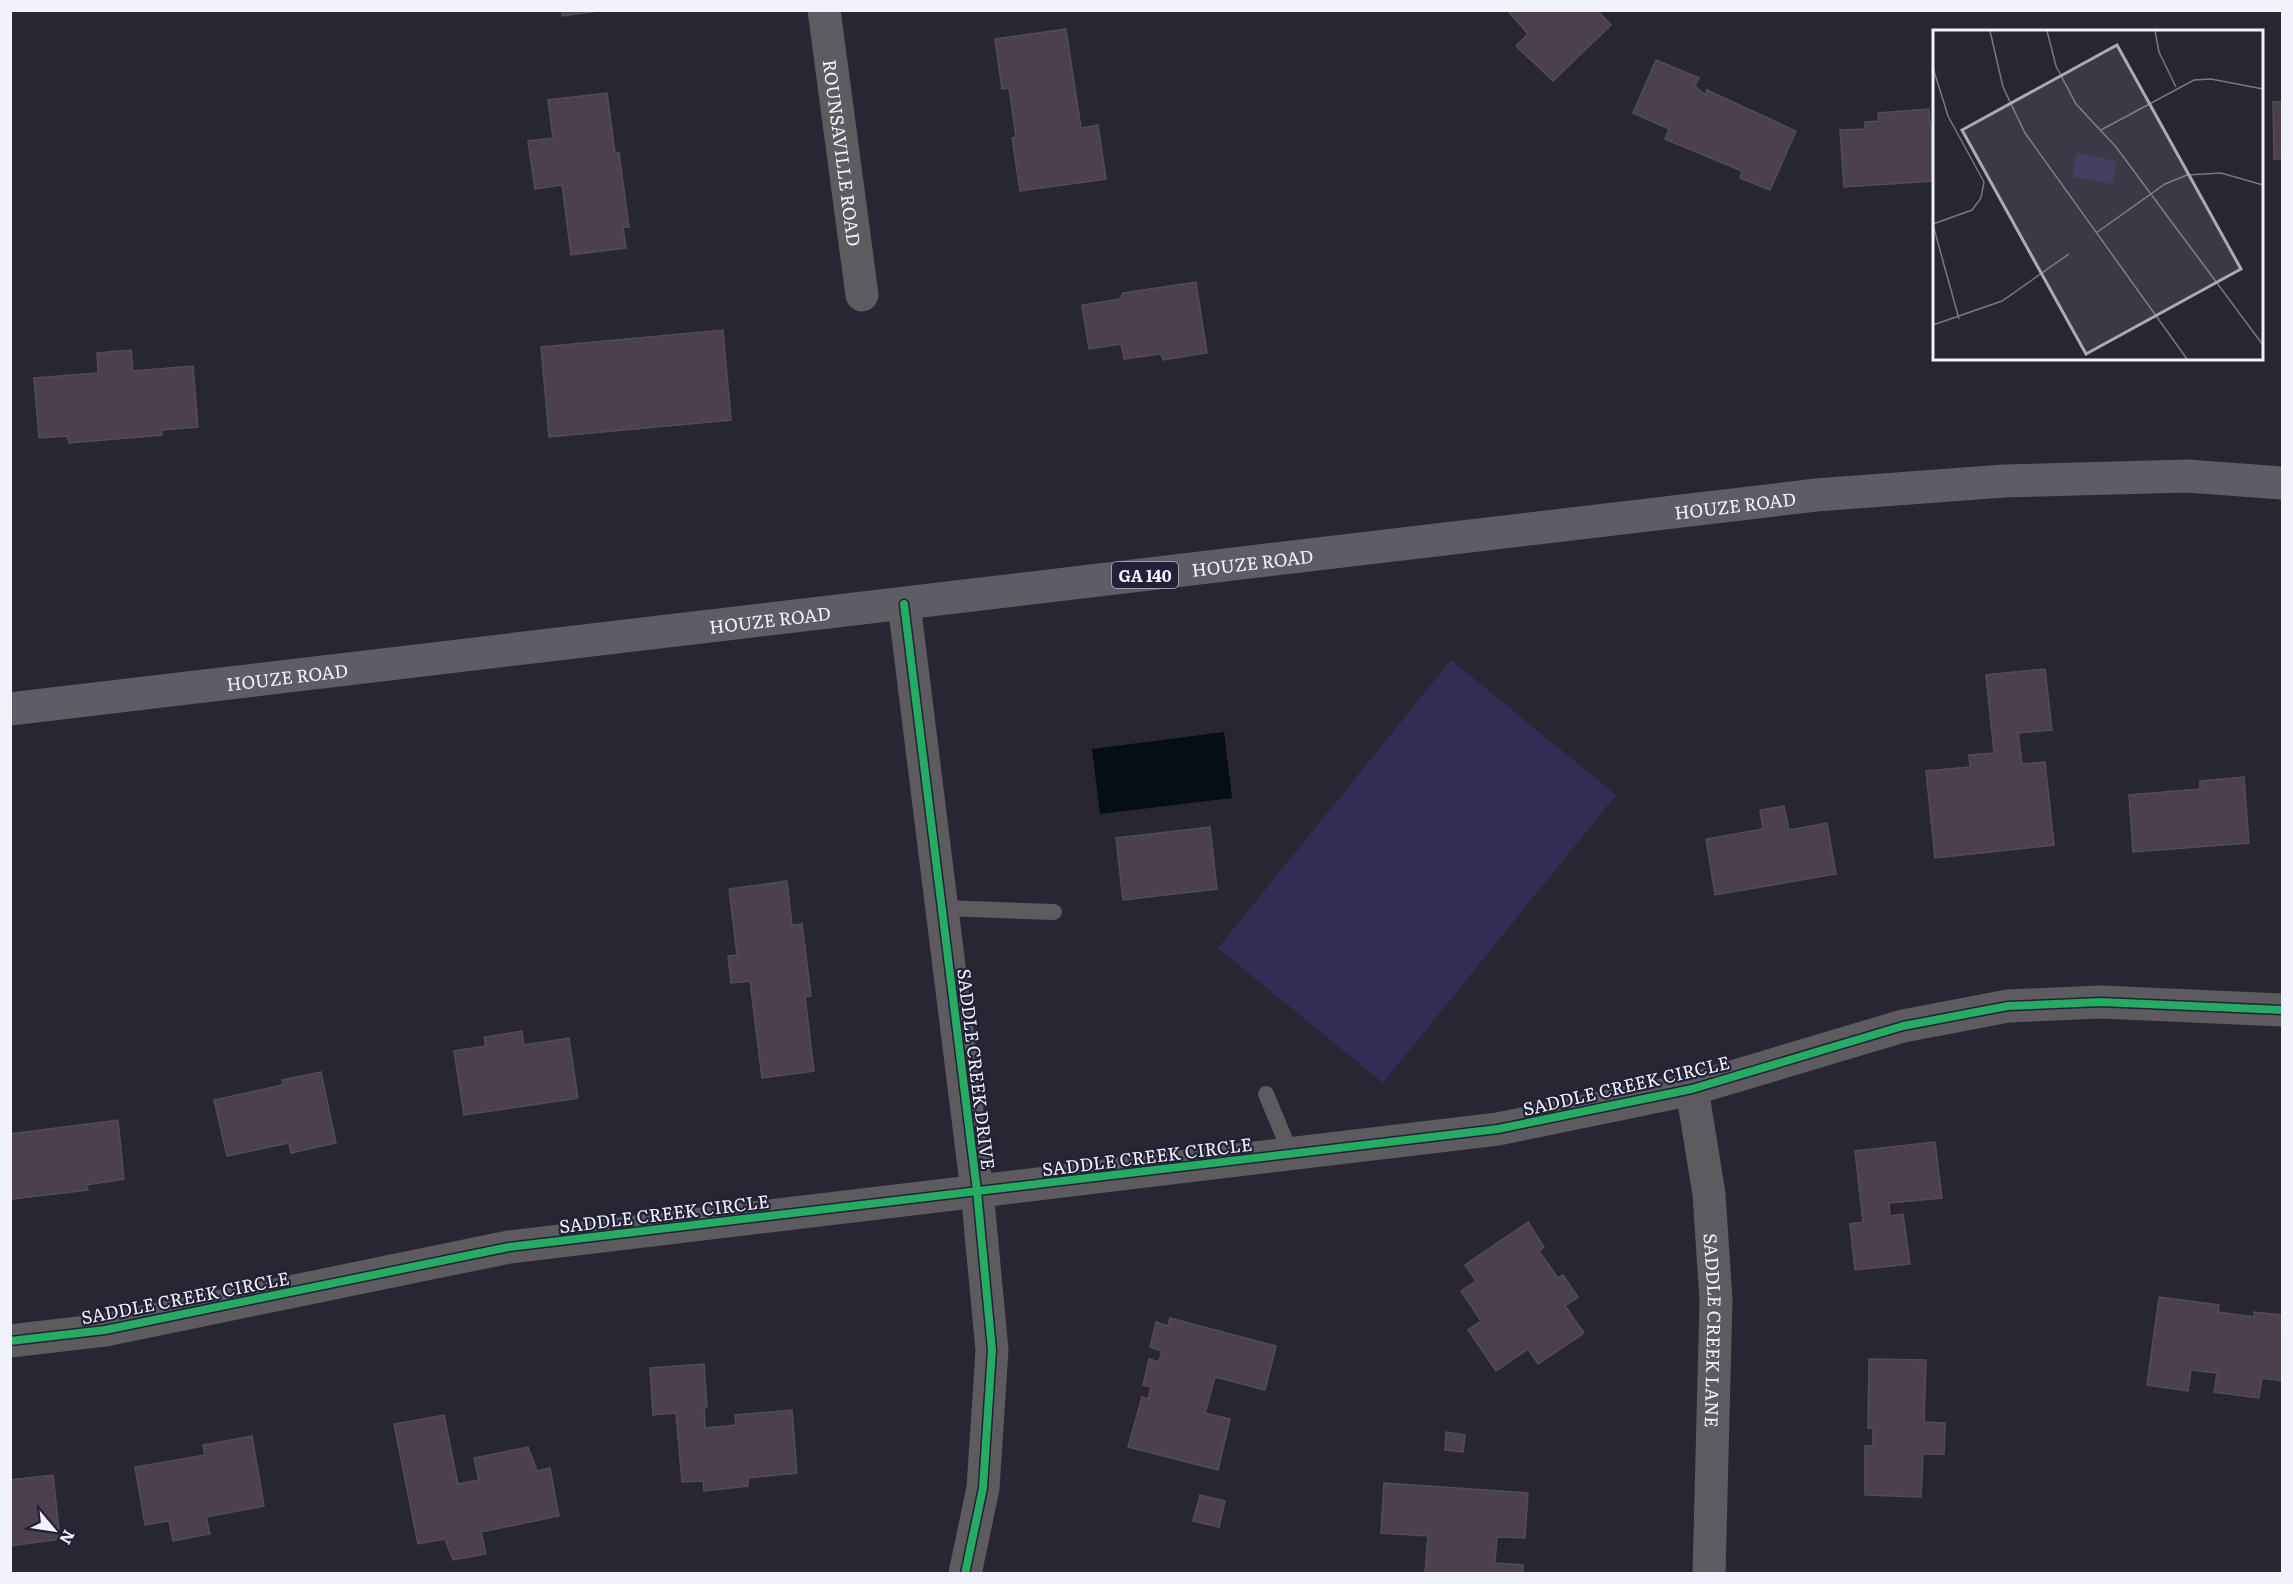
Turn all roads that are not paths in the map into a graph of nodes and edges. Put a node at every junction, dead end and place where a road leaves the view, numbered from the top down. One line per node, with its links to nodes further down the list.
1 (824, 10): 2 (street, ROUNSAVILLE ROAD)
2 (862, 295)
3 (2283, 483): 4 (main road, HOUZE ROAD / GA 140)
4 (904, 604): 5 (main road, HOUZE ROAD / GA 140); 6 (street, SADDLE CREEK DRIVE)
5 (10, 709)
6 (942, 908): 7 (lane); 12 (street, SADDLE CREEK DRIVE)
7 (1054, 912)
8 (2283, 1010): 9 (street, SADDLE CREEK CIRCLE)
9 (1692, 1089): 11 (street, SADDLE CREEK CIRCLE); 15 (street, SADDLE CREEK LANE)
10 (1266, 1094): 11 (lane)
11 (1292, 1154): 12 (street, SADDLE CREEK CIRCLE)
12 (977, 1191): 13 (street, SADDLE CREEK CIRCLE); 14 (street, SADDLE CREEK DRIVE)
13 (10, 1341)
14 (964, 1574)
15 (1709, 1574)

